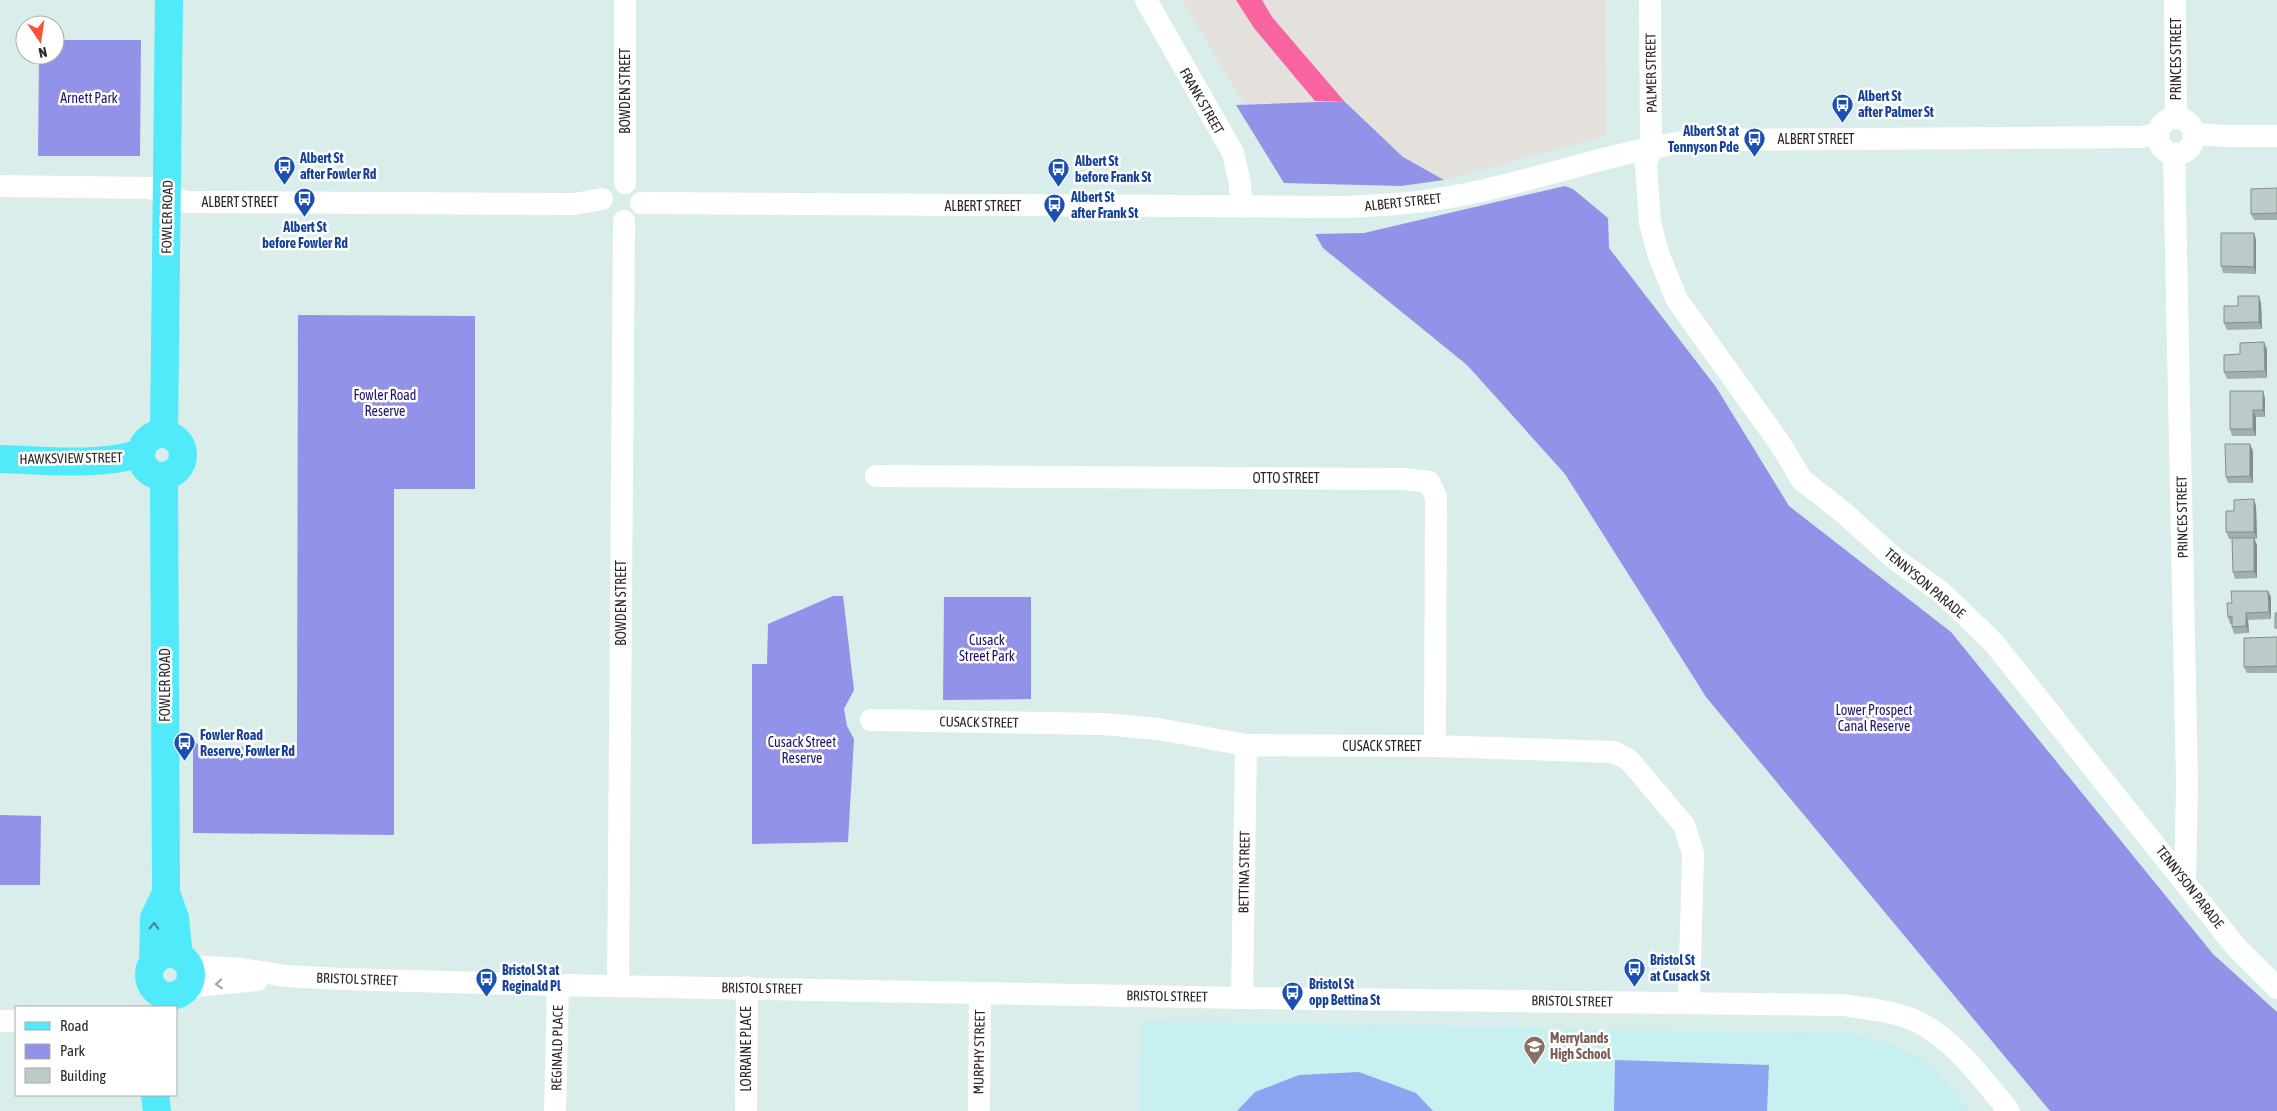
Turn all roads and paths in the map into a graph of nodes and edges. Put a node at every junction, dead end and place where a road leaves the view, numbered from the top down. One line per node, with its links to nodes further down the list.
1 (169, 0): 14 (main road, FOWLER ROAD)
2 (625, 0): 12 (street, BOWDEN STREET)
3 (1146, 0): 17 (street, FRANK STREET)
4 (1650, 0): 10 (street, PALMER STREET)
5 (2175, 0): 6 (street, PRINCES STREET)
6 (2176, 118): 7 (street); 8 (street)
7 (2158, 134): 10 (street, ALBERT STREET); 11 (street)
8 (2194, 134): 9 (street); 11 (street)
9 (2277, 136)
10 (1651, 147): 17 (street, ALBERT STREET); 27 (street, TENNYSON PARADE)
11 (2174, 154): 27 (street, PRINCES STREET)
12 (625, 183): 15 (street); 16 (street)
13 (0, 186): 14 (street, ALBERT STREET)
14 (167, 195): 15 (street, ALBERT STREET); 19 (main road, FOWLER ROAD)
15 (602, 199): 18 (street)
16 (641, 204): 17 (street, ALBERT STREET); 18 (street)
17 (1241, 207)
18 (624, 221): 30 (street, BOWDEN STREET)
19 (164, 434): 20 (main road); 22 (main road)
20 (141, 453): 21 (main road, HAWKSVIEW STREET); 22 (main road)
21 (0, 459)
22 (164, 476): 28 (main road, FOWLER ROAD)
23 (876, 476): 26 (street, OTTO STREET)
24 (872, 720): 25 (street, CUSACK STREET)
25 (1246, 746): 26 (street, CUSACK STREET); 34 (street, BETTINA STREET)
26 (1435, 746): 35 (street, CUSACK STREET)
27 (2185, 880): 32 (street, TENNYSON PARADE)
28 (171, 984): 29 (street, BRISTOL STREET)
29 (558, 985): 30 (street, BRISTOL STREET); 42 (street, REGINALD PLACE)
30 (618, 986): 31 (street, BRISTOL STREET)
31 (747, 988): 33 (street, BRISTOL STREET); 43 (street, LORRAINE PLACE)
32 (2277, 988)
33 (980, 993): 34 (street, BRISTOL STREET); 44 (street, MURPHY STREET)
34 (1242, 998): 35 (street, BRISTOL STREET)
35 (1689, 1002): 45 (street, BRISTOL STREET)
36 (0, 1021): 37 (street)
37 (15, 1021)
38 (155, 1096): 40 (main road)
39 (171, 1096): 41 (main road)
40 (157, 1111)
41 (169, 1111)
42 (555, 1111)
43 (746, 1111)
44 (979, 1111)
45 (2009, 1111)

